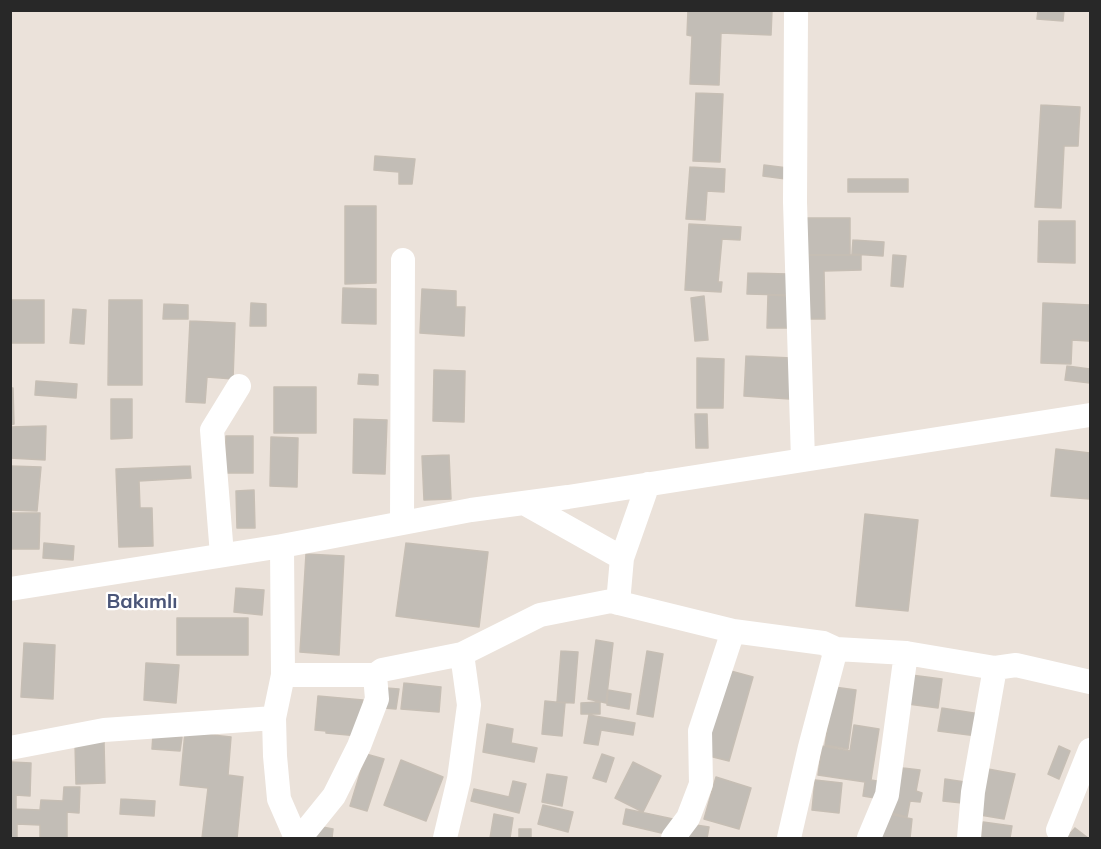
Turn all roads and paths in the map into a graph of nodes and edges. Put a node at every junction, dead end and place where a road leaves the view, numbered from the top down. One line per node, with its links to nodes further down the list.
1 (796, 14): 5 (street)
2 (403, 260): 8 (street)
3 (239, 386): 10 (street)
4 (1090, 415): 5 (street)
5 (803, 460): 6 (street)
6 (648, 484): 7 (street); 11 (street)
7 (524, 502): 8 (street); 11 (street)
8 (402, 523): 9 (street)
9 (282, 546): 10 (street); 19 (street)
10 (222, 555): 12 (street)
11 (622, 558): 13 (street)
12 (10, 589)
13 (618, 603): 14 (street); 17 (street)
14 (733, 631): 15 (street); 28 (street)
15 (836, 649): 16 (street); 29 (street)
16 (906, 653): 18 (street); 30 (street)
17 (462, 654): 20 (street); 27 (street)
18 (995, 668): 21 (street); 31 (street)
19 (283, 675): 20 (street); 22 (street)
20 (375, 675): 26 (street)
21 (1090, 681)
22 (274, 718): 23 (street); 26 (street)
23 (10, 748)
24 (1090, 750): 25 (street)
25 (1058, 830)
26 (298, 838)
27 (445, 838)
28 (673, 838)
29 (789, 838)
30 (869, 838)
31 (969, 838)

